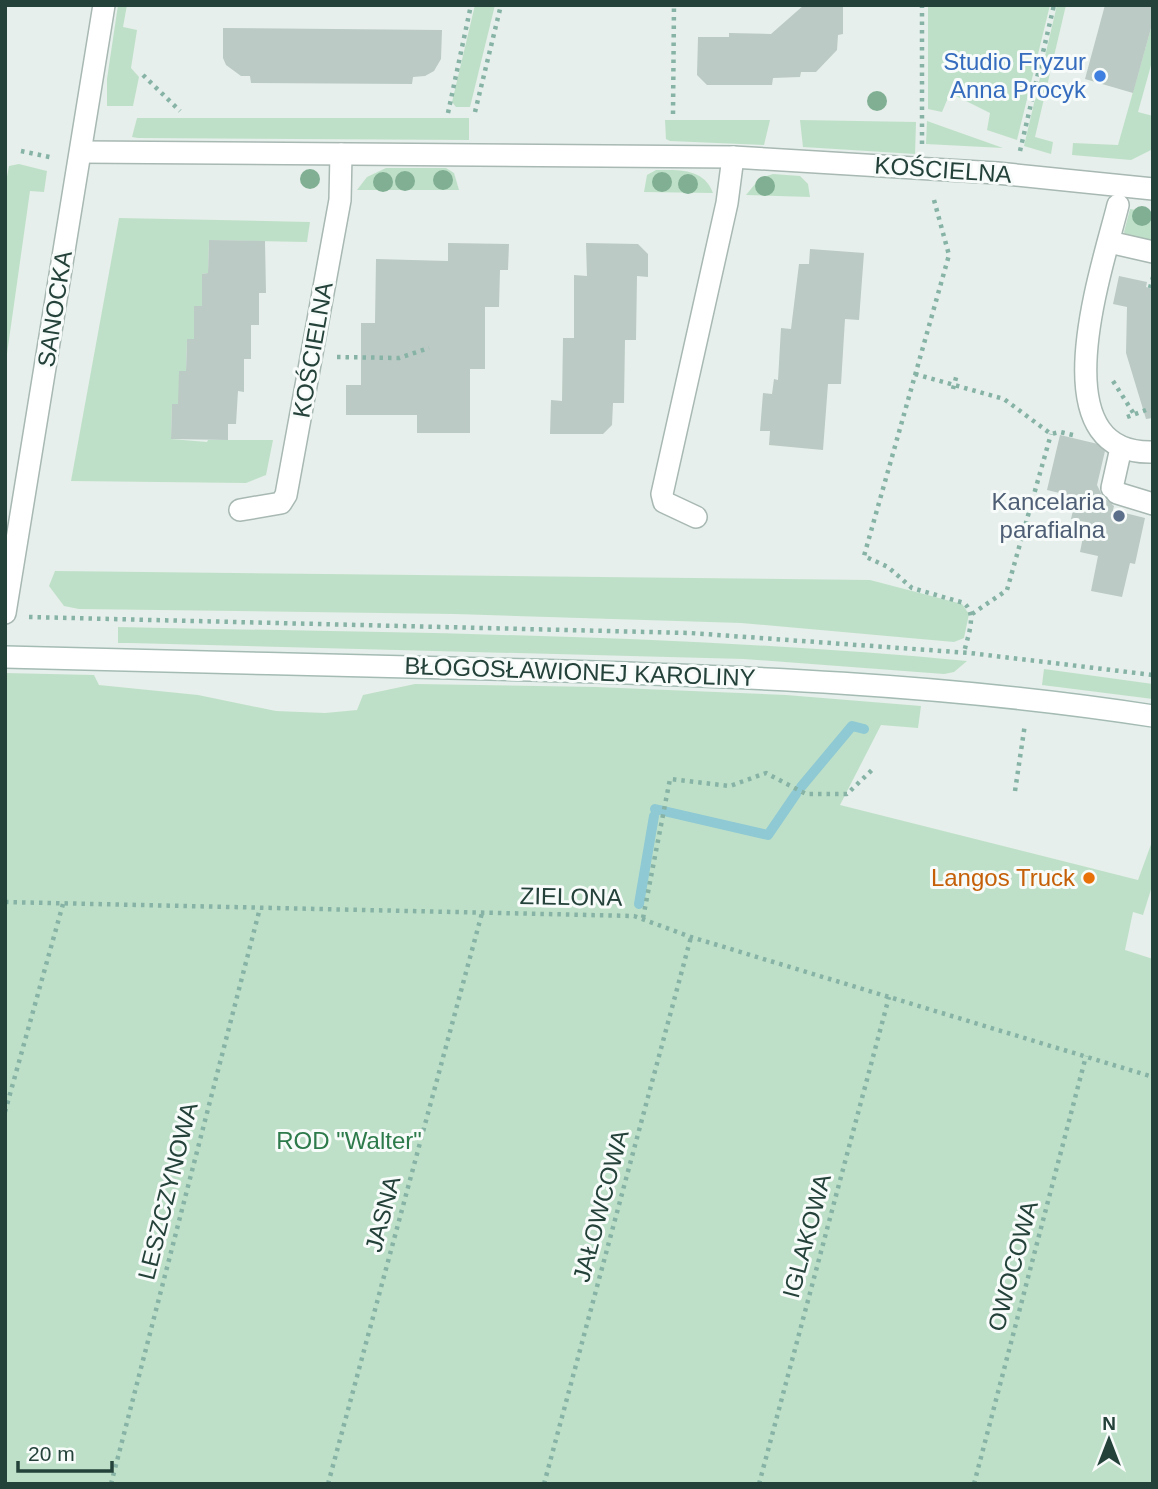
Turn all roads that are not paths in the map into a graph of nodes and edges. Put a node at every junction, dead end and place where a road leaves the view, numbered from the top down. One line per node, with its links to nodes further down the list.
1 (104, 5): 2 (street, SANOCKA)
2 (81, 152): 3 (street, KOŚCIELNA); 14 (street, SANOCKA)
3 (341, 154): 4 (street, KOŚCIELNA); 12 (street, KOŚCIELNA)
4 (733, 157): 5 (street, KOŚCIELNA); 13 (street)
5 (1153, 189)
6 (1118, 205): 7 (street)
7 (1109, 242): 8 (street); 9 (street)
8 (1153, 252)
9 (1121, 448): 10 (street); 11 (street)
10 (1153, 452)
11 (1153, 504)
12 (240, 509)
13 (696, 517)
14 (5, 613)
15 (5, 657): 16 (street, BŁOGOSŁAWIONEJ KAROLINY)
16 (1153, 716)

